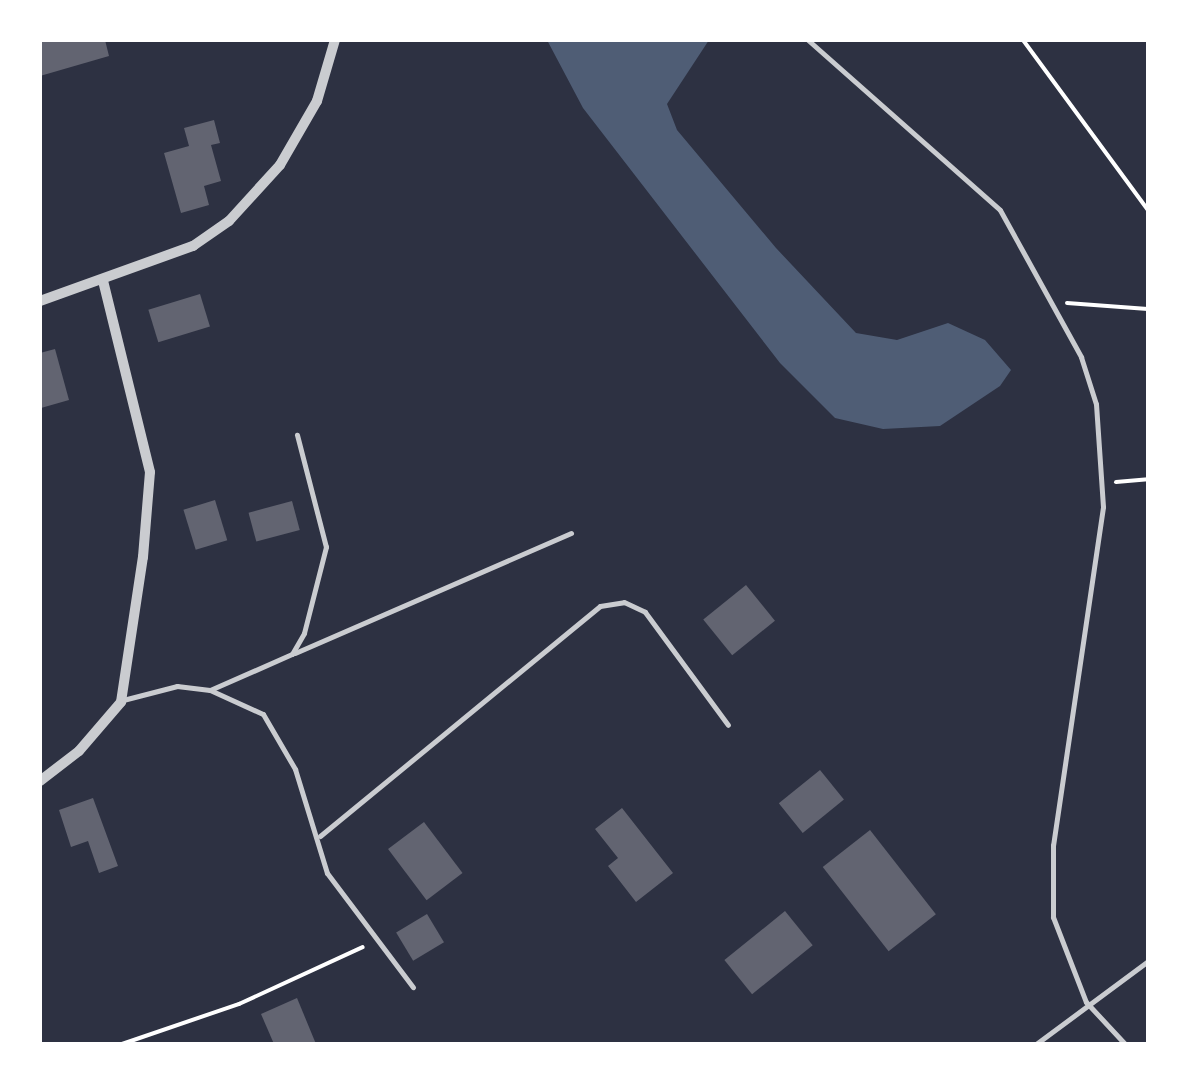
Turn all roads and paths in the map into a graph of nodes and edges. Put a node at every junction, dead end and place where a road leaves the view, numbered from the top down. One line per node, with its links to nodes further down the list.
1 (336, 40): 5 (street)
2 (808, 40): 7 (lane)
3 (1023, 40): 4 (path)
4 (1148, 210)
5 (103, 281): 6 (street); 15 (street)
6 (40, 302)
7 (1052, 302): 8 (path); 11 (lane)
8 (1148, 309)
9 (296, 435): 13 (lane)
10 (1148, 479): 11 (path)
11 (1101, 484): 22 (lane)
12 (570, 533): 13 (lane)
13 (292, 654): 14 (lane)
14 (210, 690): 15 (lane); 18 (lane)
15 (120, 702): 17 (street)
16 (728, 725): 18 (lane)
17 (40, 781)
18 (320, 836): 19 (lane)
19 (376, 941): 21 (lane); 23 (path)
20 (1148, 961): 22 (lane)
21 (413, 988)
22 (1086, 1002): 24 (lane); 25 (lane)
23 (122, 1044)
24 (1036, 1044)
25 (1125, 1044)

